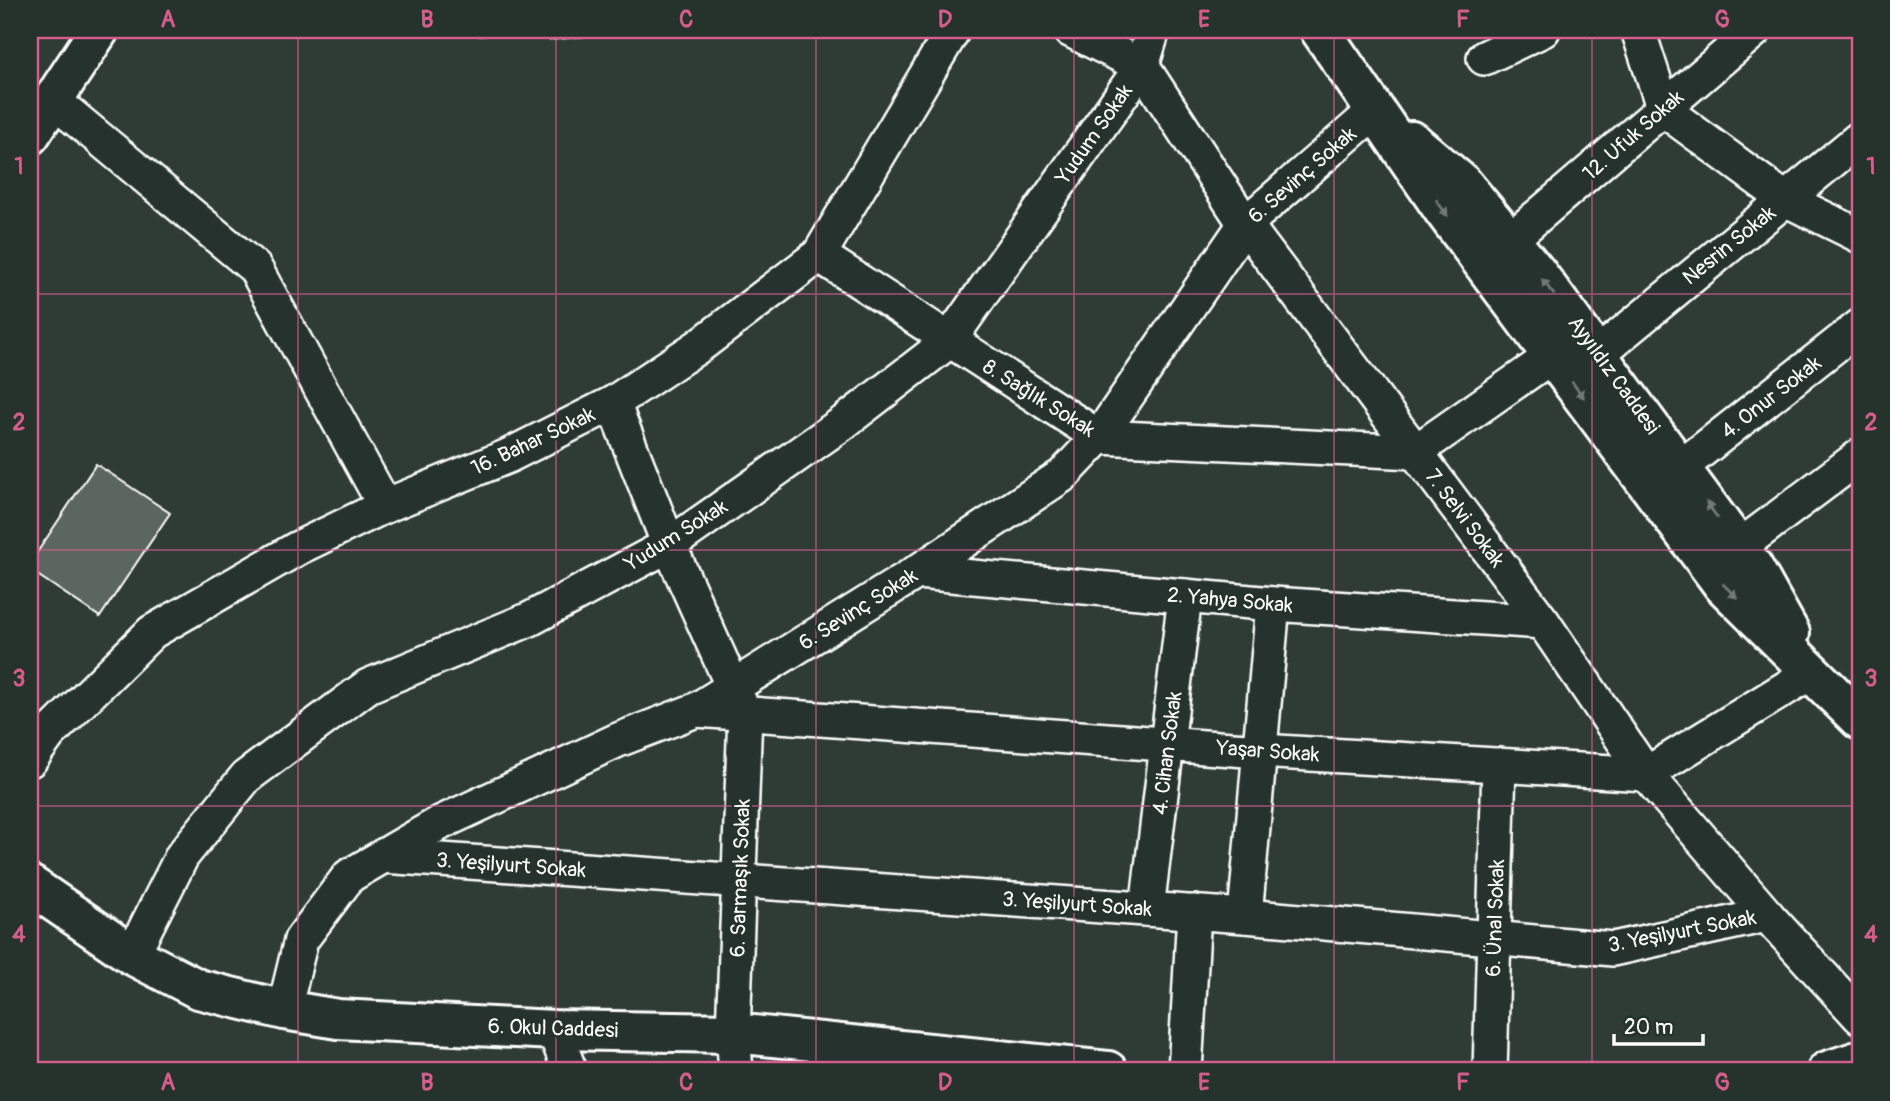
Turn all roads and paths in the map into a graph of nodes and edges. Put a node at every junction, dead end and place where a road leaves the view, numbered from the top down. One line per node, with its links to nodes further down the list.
1 (99, 30): 11 (main road)
2 (953, 30): 20 (street, 16. Bahar Sokak)
3 (1070, 30): 10 (street)
4 (1153, 30): 10 (street, Yudum Sokak)
5 (1320, 30): 12 (main road, Ayyıldız Caddesi)
6 (1543, 30): 9 (street)
7 (1638, 30): 13 (street)
8 (1755, 30): 13 (street, 12. Ufuk Sokak)
9 (1484, 58)
10 (1142, 66): 17 (street, 7. Selvi Sokak); 22 (street, Yudum Sokak)
11 (53, 100): 14 (main road); 30 (street)
12 (1376, 110): 17 (street, 6. Sevinç Sokak); 19 (main road, Ayyıldız Caddesi); 24 (main road, Ayyıldız Caddesi, one-way to 24)
13 (1664, 110): 16 (street); 19 (street, 12. Ufuk Sokak)
14 (30, 135)
15 (1860, 138): 16 (street, Nesrin Sokak)
16 (1785, 199): 18 (street); 23 (street, Nesrin Sokak)
17 (1245, 224): 26 (street, 6. Sevinç Sokak); 27 (street, 7. Selvi Sokak)
18 (1860, 236)
19 (1511, 239): 23 (main road, Ayyıldız Caddesi, one-way to 19)
20 (819, 255): 22 (street, 8. Sağlık Sokak); 25 (street, 16. Bahar Sokak)
21 (1860, 326): 29 (street, 4. Onur Sokak)
22 (948, 342): 26 (street, 8. Sağlık Sokak); 31 (street, Yudum Sokak)
23 (1599, 353): 29 (main road, Ayyıldız Caddesi)
24 (1552, 356): 27 (street); 37 (main road, Ayyıldız Caddesi, one-way to 37)
25 (613, 403): 30 (street, 16. Bahar Sokak); 31 (street)
26 (1099, 436): 27 (street, 8. Sağlık Sokak); 33 (street, 6. Sevinç Sokak)
27 (1415, 452): 36 (street, 7. Selvi Sokak)
28 (1860, 456): 32 (street)
29 (1681, 467): 32 (main road, Ayyıldız Caddesi, one-way to 29)
30 (385, 506): 42 (street, 16. Bahar Sokak)
31 (669, 545): 38 (street); 53 (street, Yudum Sokak)
32 (1739, 547): 37 (main road, Ayyıldız Caddesi)
33 (917, 572): 34 (street, 2. Yahya Sokak); 38 (street, 6. Sevinç Sokak)
34 (1185, 596): 35 (street, 2. Yahya Sokak); 40 (street, 4. Cihan Sokak)
35 (1273, 604): 36 (street, 2. Yahya Sokak); 41 (street)
36 (1543, 622): 44 (street, 7. Selvi Sokak)
37 (1812, 672): 39 (main road, Ayyıldız Caddesi); 44 (street)
38 (739, 700): 40 (street, Yaşar Sokak); 45 (street, 6. Sevinç Sokak); 46 (street, 6. Sarmaşık Sokak)
39 (1856, 709)
40 (1168, 745): 41 (street, Yaşar Sokak); 48 (street, 4. Cihan Sokak)
41 (1260, 751): 43 (street, Yaşar Sokak); 51 (street)
42 (30, 760)
43 (1499, 765): 44 (street, Yaşar Sokak); 52 (street, 6. Ünal Sokak)
44 (1646, 774): 50 (street, 7. Selvi Sokak)
45 (383, 856): 46 (street, 3. Yeşilyurt Sokak); 54 (street, 6. Sevinç Sokak)
46 (740, 880): 48 (street, 3. Yeşilyurt Sokak); 57 (street, 6. Sarmaşık Sokak)
47 (30, 885): 53 (main road, 6. Okul Caddesi)
48 (1147, 909): 49 (street, 3. Yeşilyurt Sokak)
49 (1194, 912): 51 (street, 3. Yeşilyurt Sokak); 62 (street)
50 (1767, 915): 52 (street, 3. Yeşilyurt Sokak); 55 (street, 7. Selvi Sokak)
51 (1245, 916): 52 (street, 3. Yeşilyurt Sokak)
52 (1494, 938): 63 (street, 6. Ünal Sokak)
53 (132, 955): 54 (main road, 6. Okul Caddesi)
54 (284, 1010): 56 (main road, 6. Okul Caddesi)
55 (1860, 1017)
56 (554, 1030): 57 (main road, 6. Okul Caddesi); 59 (street)
57 (733, 1033): 60 (street, 6. Sarmaşık Sokak); 61 (main road, 6. Okul Caddesi)
58 (1860, 1060): 64 (main road)
59 (570, 1071)
60 (736, 1071)
61 (1108, 1071)
62 (1185, 1071)
63 (1490, 1071)
64 (1828, 1071)

